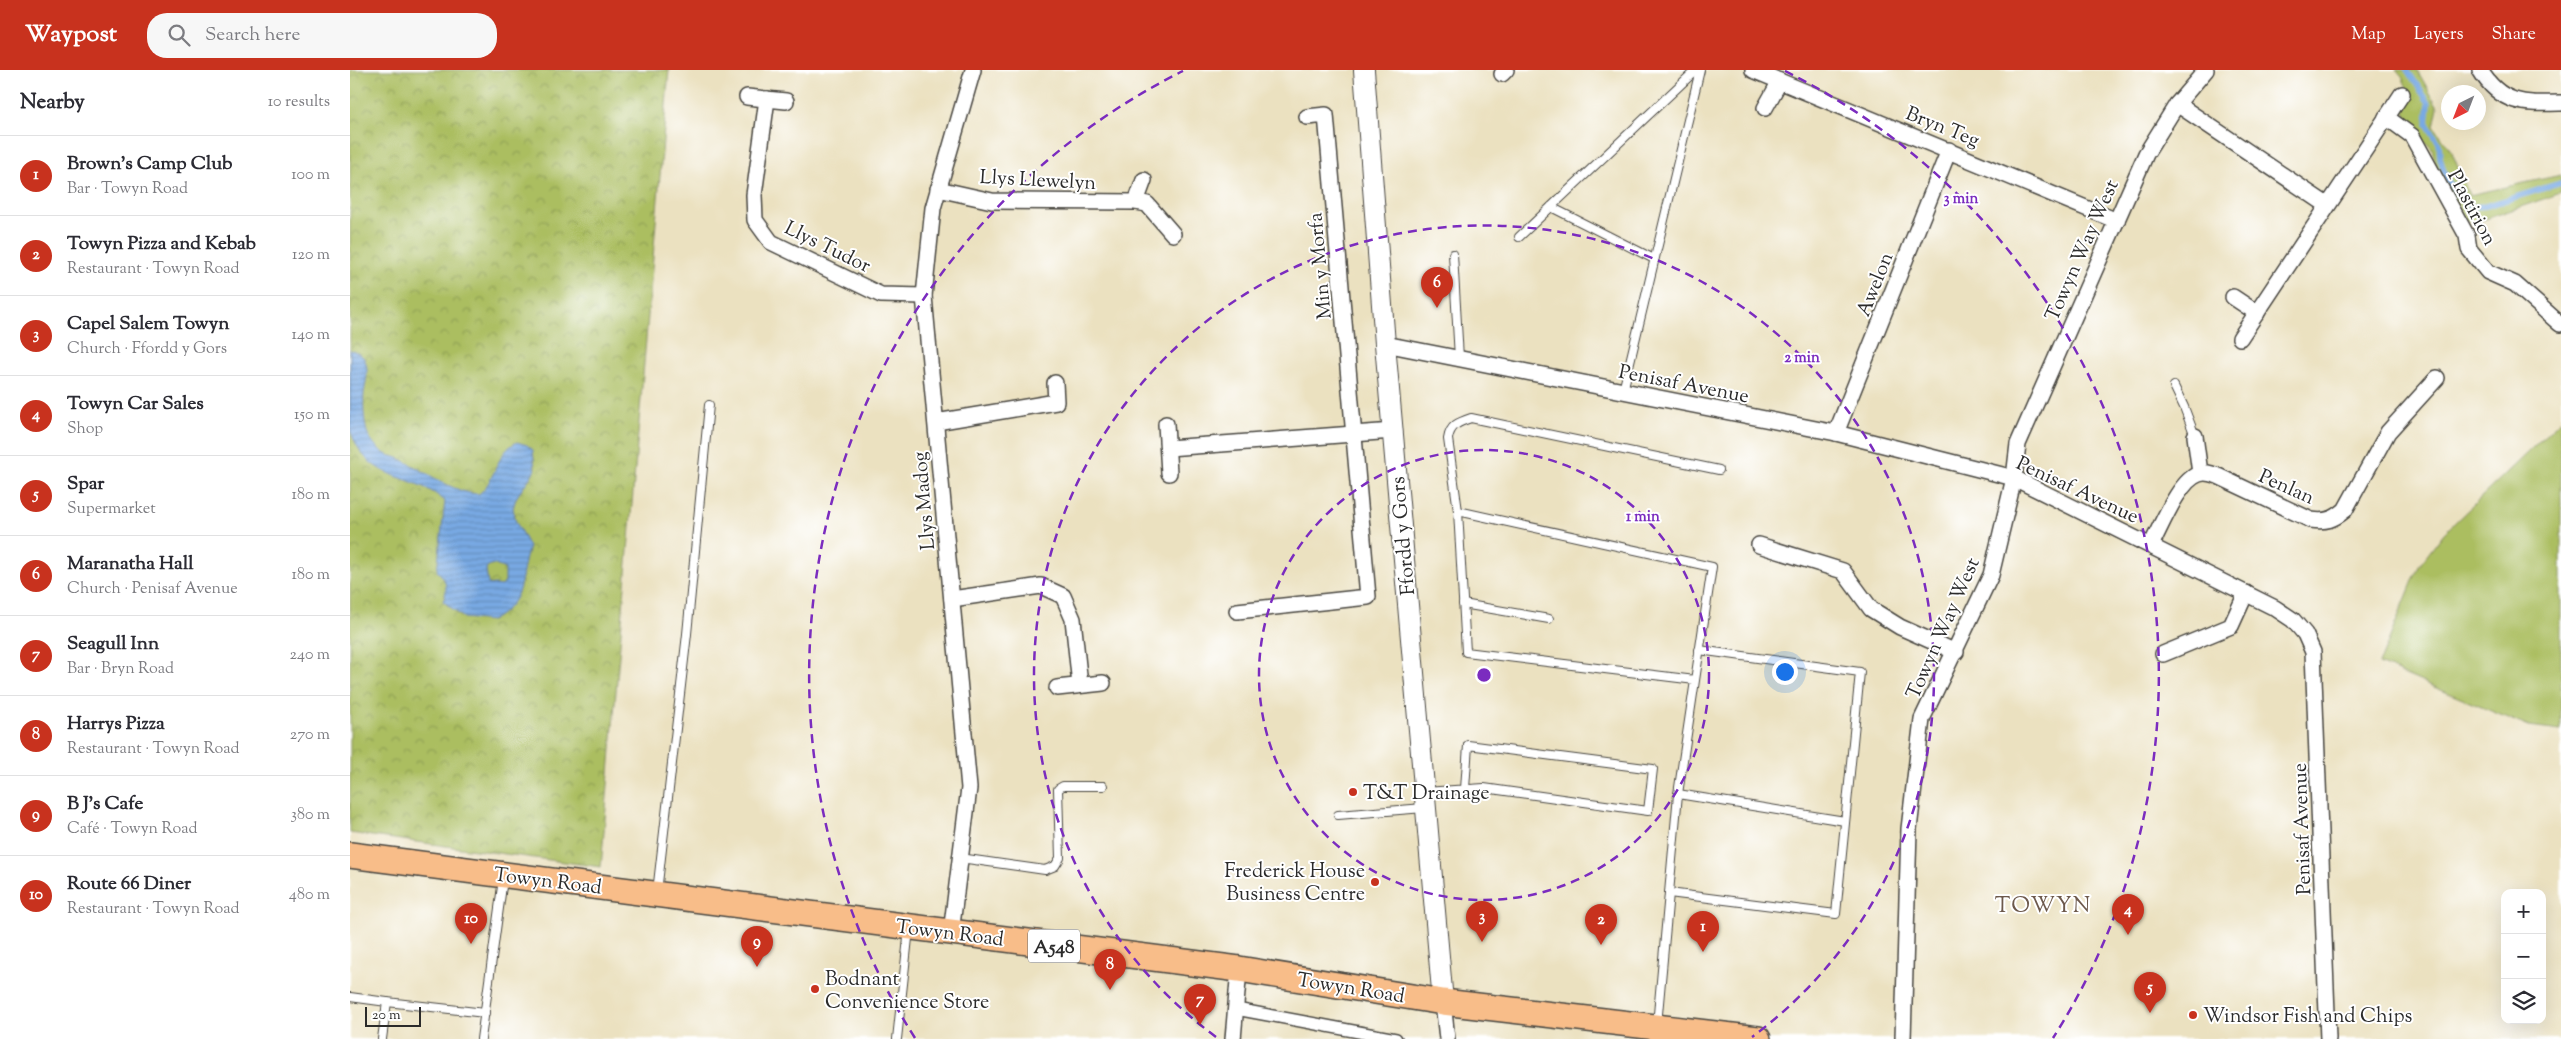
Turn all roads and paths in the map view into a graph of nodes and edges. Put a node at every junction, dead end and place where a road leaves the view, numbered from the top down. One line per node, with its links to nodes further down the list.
1 (974, 70): 20 (street, Llys Madog)
2 (1364, 70): 34 (street, Ffordd y Gors)
3 (1696, 70): 23 (lane)
4 (1700, 70): 28 (lane)
5 (1753, 70): 8 (street, Bryn Teg)
6 (2206, 70): 14 (street, Towyn Way West)
7 (2480, 70): 13 (street)
8 (1780, 81): 15 (street); 18 (street, Bryn Teg)
9 (2402, 94): 17 (street)
10 (747, 97): 11 (street)
11 (767, 98): 12 (street); 29 (street, Llys Tudor)
12 (786, 100)
13 (2561, 103)
14 (2177, 104): 22 (street); 24 (street, Towyn Way West)
15 (1764, 108)
16 (1307, 117): 44 (street, Min y Morfa)
17 (2386, 117): 22 (street); 32 (street, Plastirion)
18 (1949, 150): 24 (street, Bryn Teg); 45 (street, Awelon)
19 (1144, 180): 21 (street)
20 (938, 189): 21 (street, Llys Llewelyn); 29 (street, Llys Madog)
21 (1136, 202): 25 (street)
22 (2327, 205): 31 (street)
23 (1551, 207): 26 (lane); 28 (lane)
24 (2117, 221): 51 (street, Towyn Way West)
25 (1173, 234)
26 (1519, 237)
27 (1453, 254): 35 (lane)
28 (1654, 259): 39 (lane)
29 (924, 296): 41 (street, Llys Madog)
30 (2233, 297): 31 (street)
31 (2257, 313): 33 (street)
32 (2560, 324)
33 (2240, 338)
34 (1385, 344): 35 (street, Penisaf Avenue); 43 (street, Ffordd y Gors)
35 (1459, 358): 39 (street, Penisaf Avenue)
36 (2438, 378): 50 (street, Penlan)
37 (1055, 383): 41 (street)
38 (2174, 386): 46 (lane)
39 (1623, 391): 45 (street, Penisaf Avenue)
40 (709, 405): 77 (lane)
41 (936, 422): 56 (street, Llys Madog)
42 (1166, 424): 47 (street)
43 (1393, 430): 44 (street); 70 (street, Ffordd y Gors)
44 (1354, 433): 47 (street); 58 (street, Min y Morfa)
45 (1836, 433): 51 (street, Penisaf Avenue)
46 (2195, 436): 50 (street)
47 (1168, 448): 49 (street)
48 (1719, 470): 52 (lane)
49 (1169, 473)
50 (2200, 473): 54 (street)
51 (2014, 478): 54 (street, Penisaf Avenue); 61 (street, Towyn Way West)
52 (1458, 511): 57 (lane); 60 (lane)
53 (1759, 545): 61 (street)
54 (2151, 545): 55 (street, Penisaf Avenue)
55 (2246, 593): 62 (street); 96 (street, Penisaf Avenue)
56 (952, 599): 65 (street); 74 (street, Llys Madog)
57 (1463, 604): 59 (lane); 63 (lane)
58 (1237, 611)
59 (1549, 619)
60 (1700, 650): 63 (lane); 72 (lane)
61 (1956, 652): 95 (street, Towyn Way West)
62 (2163, 654)
63 (1695, 680): 69 (lane)
64 (1103, 683): 65 (street)
65 (1080, 685): 66 (street)
66 (1057, 688)
67 (1103, 786): 74 (lane)
68 (1465, 789): 68 (lane); 70 (lane)
69 (1678, 794): 72 (lane); 76 (lane)
70 (1425, 800): 71 (lane); 83 (street, Ffordd y Gors)
71 (1338, 815)
72 (1845, 821): 76 (lane)
73 (350, 854): 75 (main road, Towyn Road / A548)
74 (960, 858): 79 (street, Llys Madog)
75 (504, 874): 77 (main road, Towyn Road / A548); 85 (lane)
76 (1669, 892): 86 (lane)
77 (657, 894): 78 (main road, Towyn Road / A548)
78 (909, 927): 79 (main road, Towyn Road / A548); 90 (lane)
79 (951, 933): 80 (main road, Towyn Road / A548)
80 (1239, 969): 83 (main road, Towyn Road / A548); 84 (street)
81 (350, 997): 82 (lane)
82 (387, 1002): 85 (lane); 88 (lane)
83 (1443, 1002): 86 (main road, Towyn Road / A548); 93 (street)
84 (1236, 1009): 91 (street); 92 (street)
85 (485, 1014): 89 (lane)
86 (1656, 1027): 87 (main road, Towyn Road / A548)
87 (1718, 1037): 94 (main road, Towyn Road / A548)
88 (382, 1039)
89 (481, 1039)
90 (897, 1039)
91 (1233, 1039)
92 (1396, 1039)
93 (1447, 1039)
94 (1758, 1039)
95 (1903, 1039)
96 (2328, 1039)

